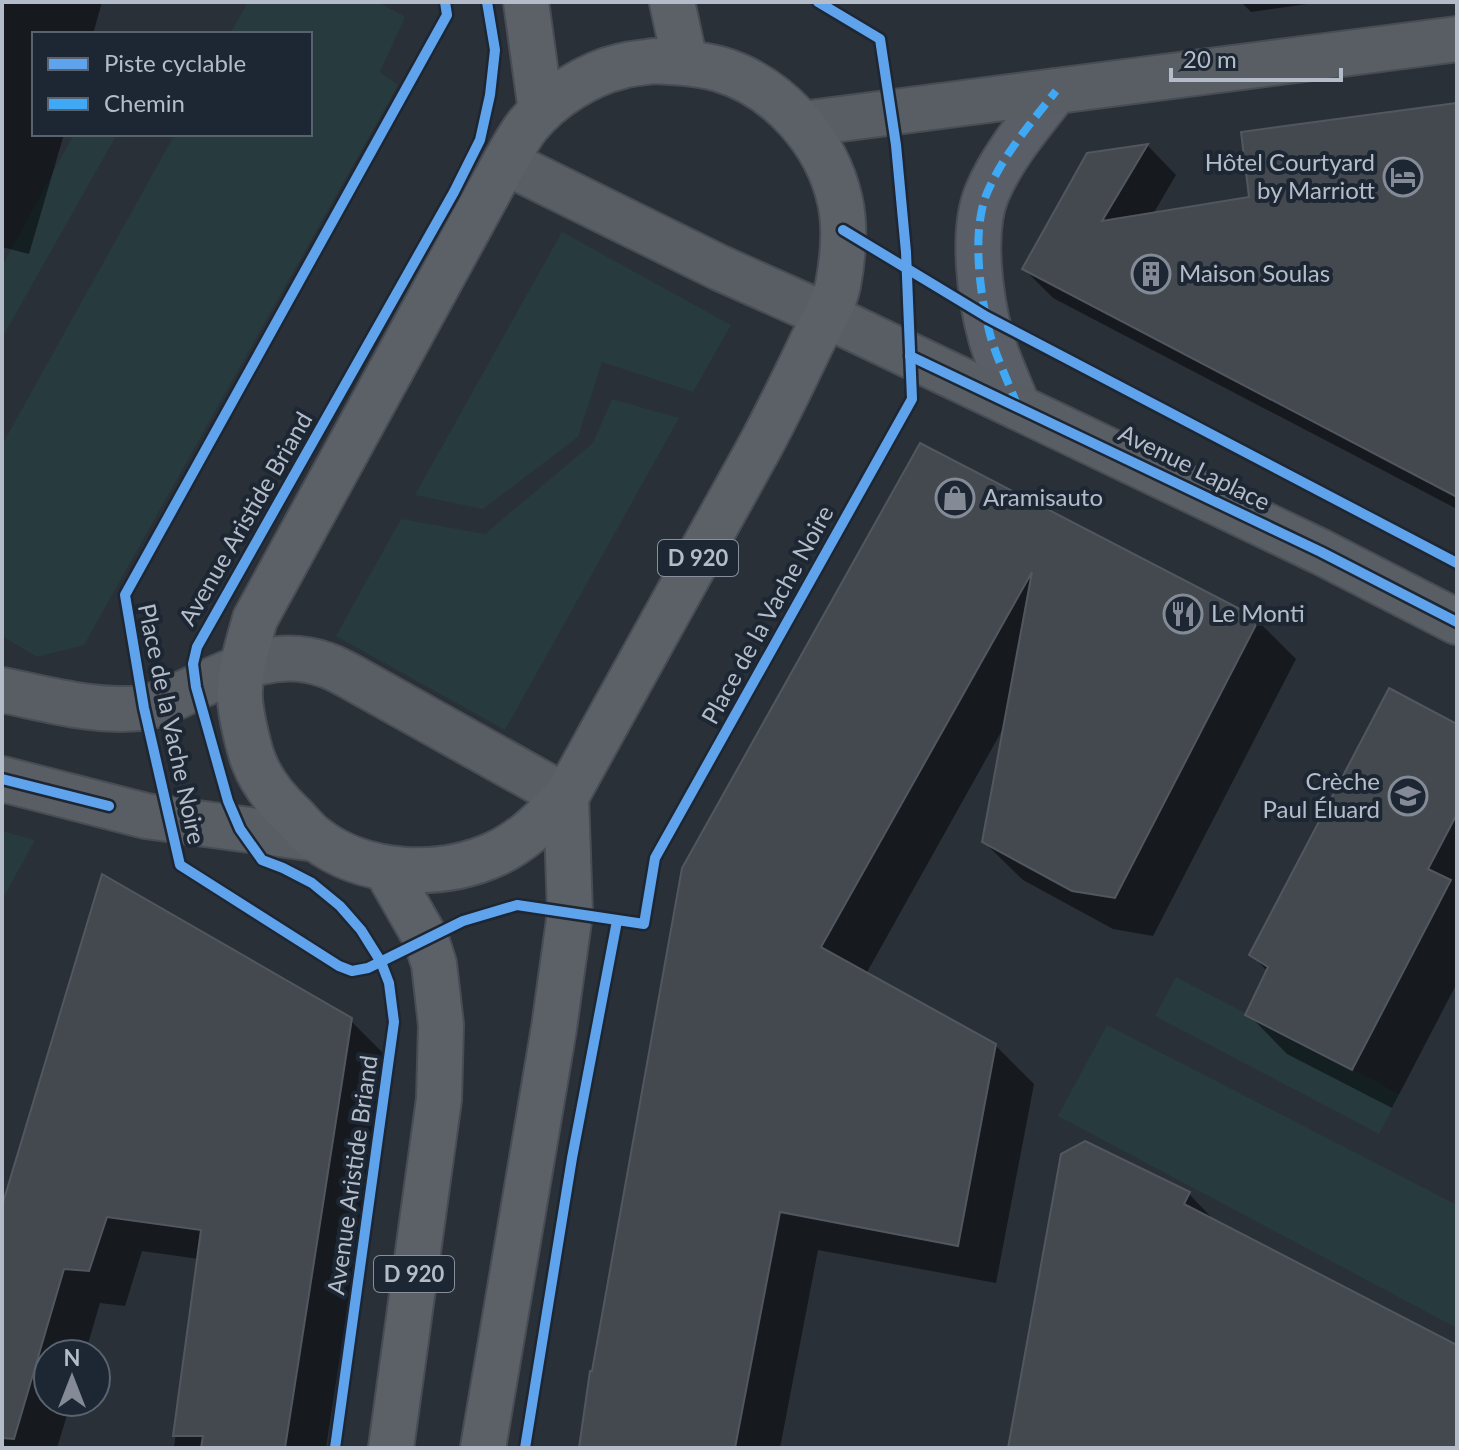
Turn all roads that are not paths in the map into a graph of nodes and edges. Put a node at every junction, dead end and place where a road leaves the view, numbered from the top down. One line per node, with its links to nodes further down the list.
1 (526, 2): 6 (main road)
2 (672, 2): 4 (main road)
3 (1457, 39): 5 (main road)
4 (685, 62): 6 (main road, D 920); 7 (main road, D 920)
5 (1056, 91): 7 (main road); 10 (street)
6 (541, 111): 8 (main road, D 920)
7 (802, 124): 9 (main road, D 920)
8 (505, 162): 9 (main road); 12 (main road, D 920)
9 (825, 315): 10 (main road, Avenue Laplace); 15 (main road, D 920)
10 (1018, 407): 11 (main road, Avenue Laplace)
11 (1457, 622)
12 (241, 668): 13 (main road); 15 (main road); 16 (main road, D 920)
13 (2, 690)
14 (2, 779): 16 (main road)
15 (566, 797): 17 (main road, D 920); 19 (main road)
16 (316, 839): 17 (main road, D 920)
17 (386, 869): 18 (main road, D 920)
18 (391, 1448)
19 (483, 1448)

